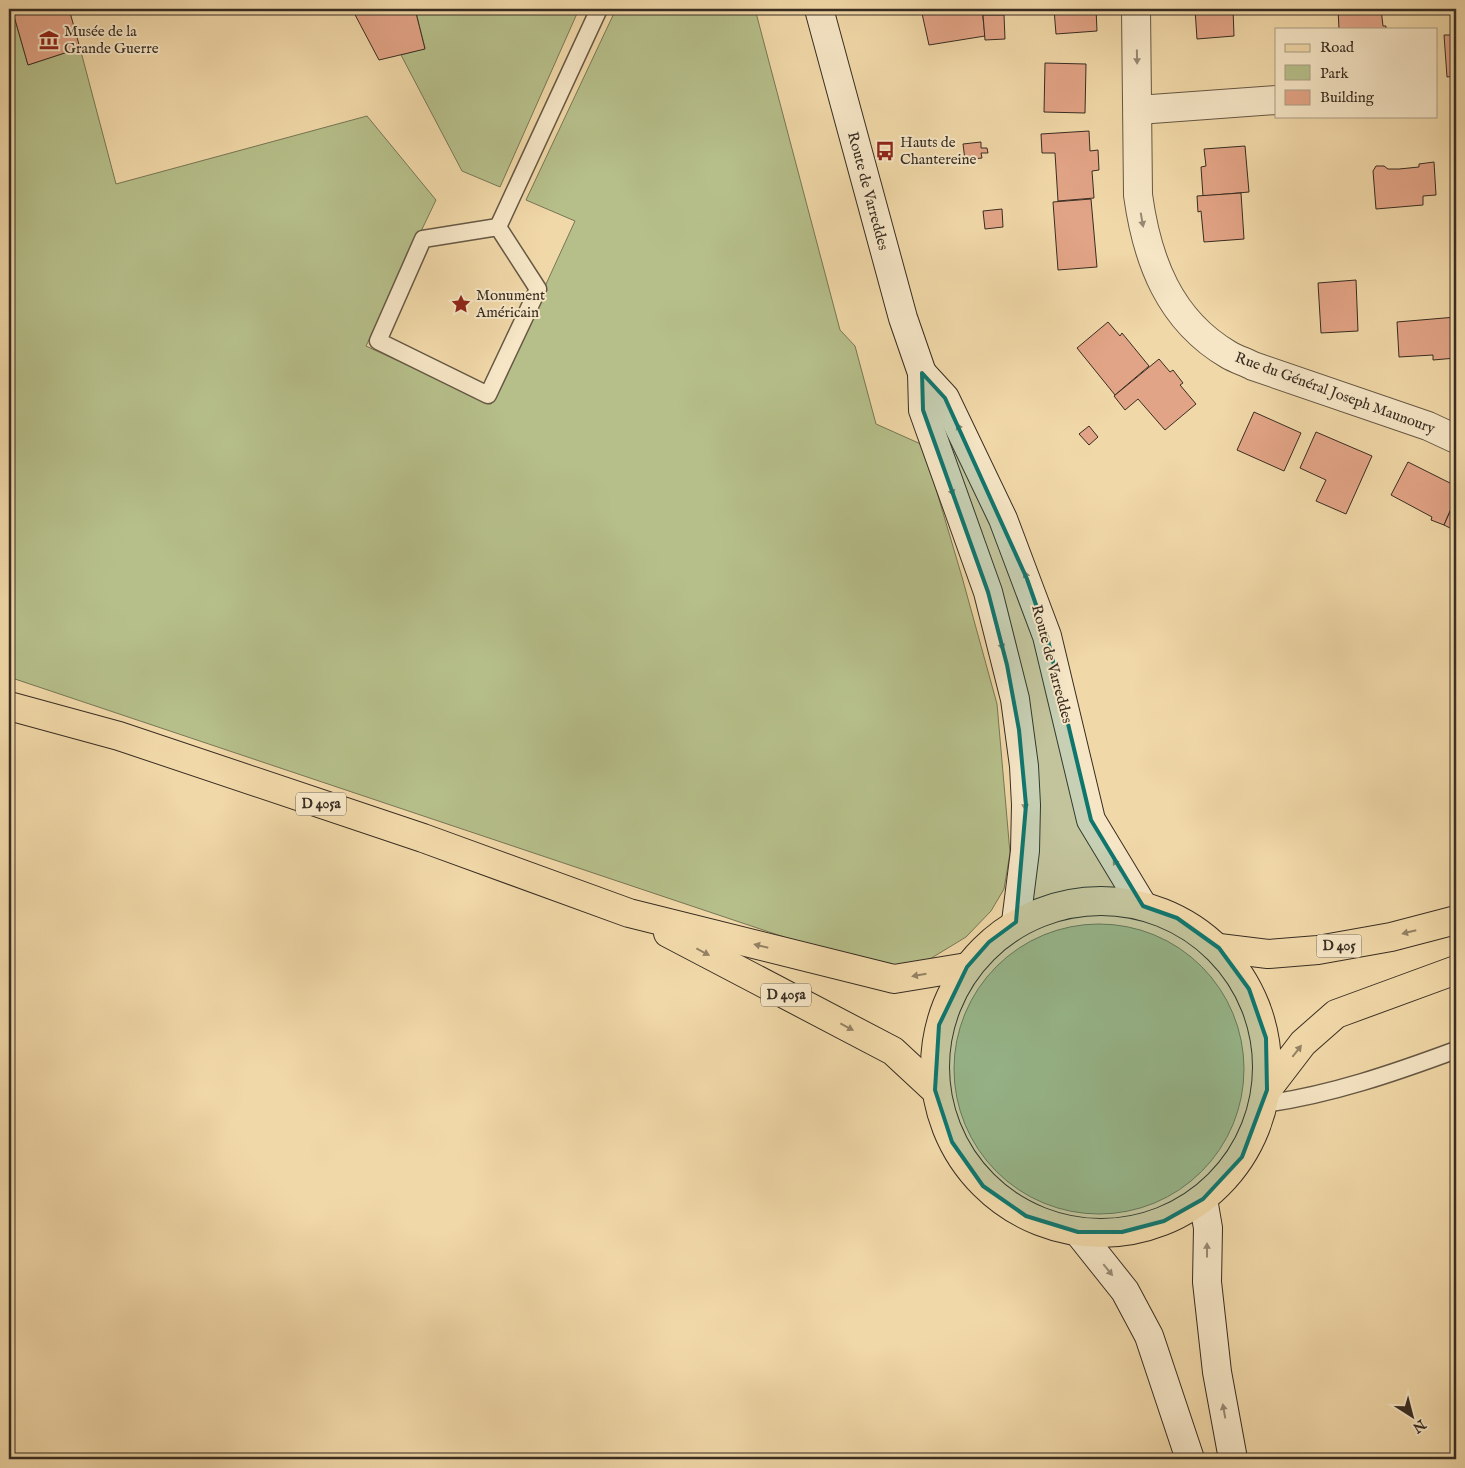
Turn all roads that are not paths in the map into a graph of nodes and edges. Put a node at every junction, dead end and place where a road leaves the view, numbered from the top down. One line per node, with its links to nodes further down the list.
1 (599, 9): 6 (lane)
2 (819, 9): 7 (main road, Route de Varreddes)
3 (1136, 9): 5 (main road, Rue du Général Joseph Maunoury, one-way to 5)
4 (1275, 100): 5 (main road)
5 (1138, 110): 8 (main road, Rue du Général Joseph Maunoury, one-way to 8)
6 (498, 227): 6 (lane)
7 (922, 373): 10 (main road, Route de Varreddes, one-way to 7); 13 (main road, Route de Varreddes, one-way to 13)
8 (1456, 439)
9 (9, 706): 11 (main road, D 405a)
10 (1143, 906): 13 (main road); 14 (main road)
11 (629, 913): 15 (main road, D 405a, one-way to 11); 18 (main road, D 405a, one-way to 18)
12 (1456, 920): 14 (main road, D 405, one-way to 14)
13 (1016, 922): 15 (main road)
14 (1219, 948): 19 (main road)
15 (967, 967): 18 (main road)
16 (1456, 970): 19 (main road, one-way to 16)
17 (1456, 1050): 19 (lane)
18 (935, 1090): 21 (main road)
19 (1265, 1097): 20 (main road)
20 (1203, 1199): 21 (main road); 23 (main road, one-way to 20)
21 (1078, 1232): 22 (main road, one-way to 22)
22 (1190, 1459)
23 (1233, 1459)

